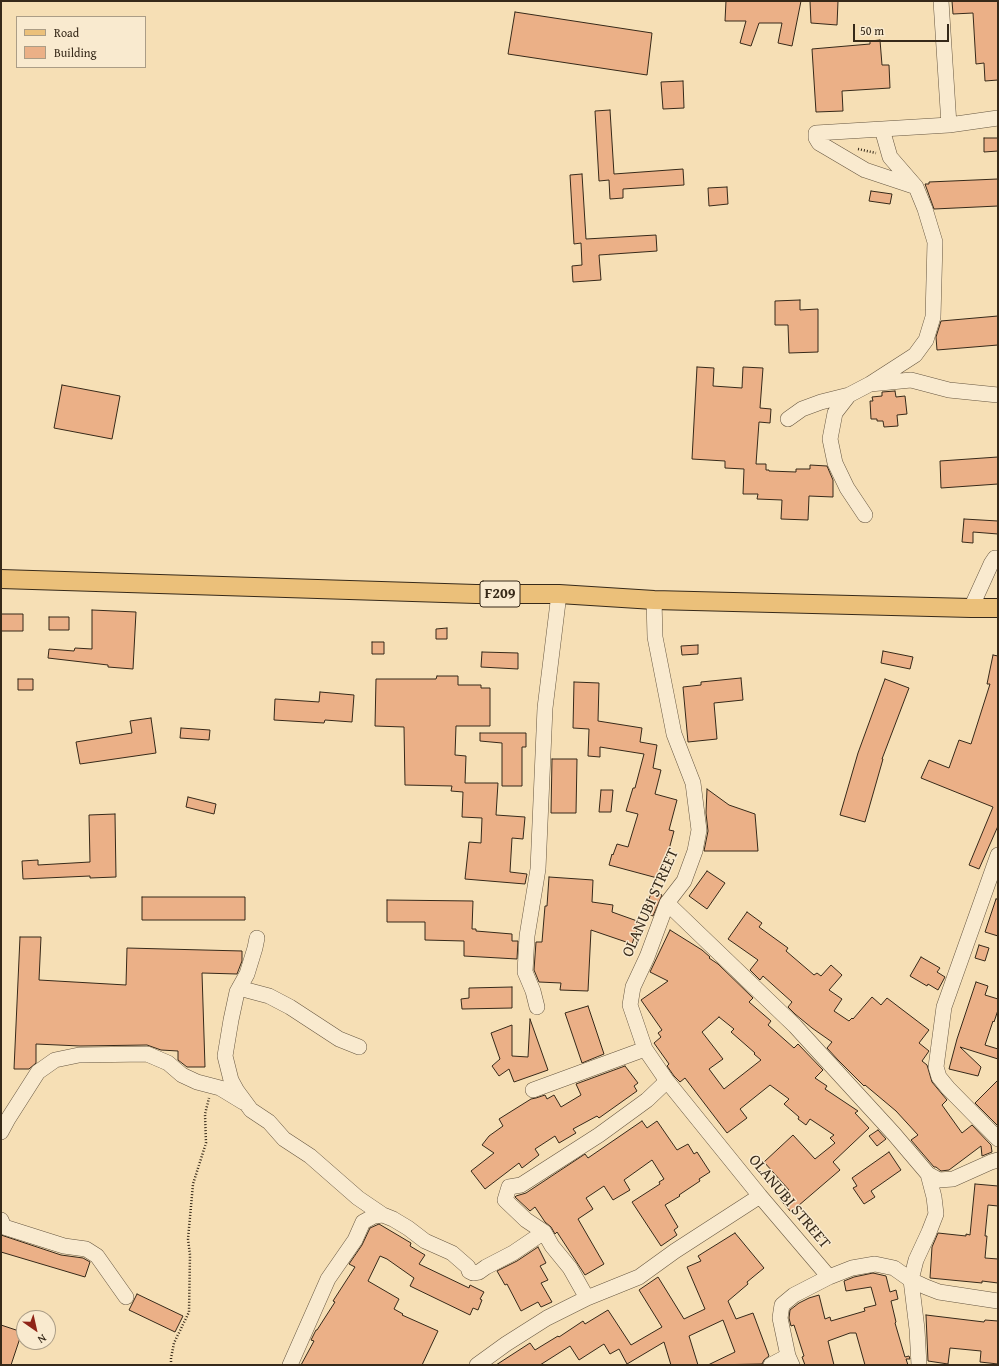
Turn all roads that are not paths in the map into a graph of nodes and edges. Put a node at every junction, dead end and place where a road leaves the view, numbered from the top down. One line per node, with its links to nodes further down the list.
1 (941, 1): 3 (street)
2 (998, 118): 3 (street)
3 (949, 125): 4 (street)
4 (882, 129): 5 (street); 5 (street)
5 (916, 187): 6 (street)
6 (870, 384): 7 (street); 8 (street)
7 (849, 395): 9 (street); 10 (street)
8 (998, 395)
9 (788, 419)
10 (865, 515)
11 (998, 558): 15 (street)
12 (1, 579): 13 (main road, F209)
13 (559, 594): 14 (main road, F209); 21 (street)
14 (654, 600): 15 (main road, F209); 18 (street, OLANUBI STREET)
15 (971, 608): 16 (main road, F209)
16 (998, 608)
17 (998, 855): 28 (street)
18 (667, 903): 23 (street, OLANUBI STREET); 30 (street)
19 (257, 938): 20 (street)
20 (239, 988): 22 (street); 26 (street)
21 (537, 1007)
22 (359, 1047)
23 (645, 1050): 24 (street, OLANUBI STREET); 25 (street)
24 (667, 1081): 31 (street, OLANUBI STREET); 34 (street)
25 (533, 1090)
26 (246, 1103): 27 (street); 32 (street)
27 (1, 1132)
28 (998, 1139)
29 (998, 1160): 30 (street)
30 (928, 1174): 36 (street)
31 (760, 1196): 35 (street, OLANUBI STREET); 38 (street)
32 (383, 1215): 34 (street); 41 (street)
33 (1, 1220): 37 (street)
34 (544, 1232): 38 (street)
35 (828, 1277): 36 (street); 40 (street)
36 (911, 1280): 39 (street); 44 (street)
37 (126, 1297)
38 (587, 1298): 42 (street)
39 (998, 1301)
40 (790, 1360): 43 (street)
41 (290, 1365)
42 (478, 1365)
43 (771, 1365)
44 (919, 1365)

